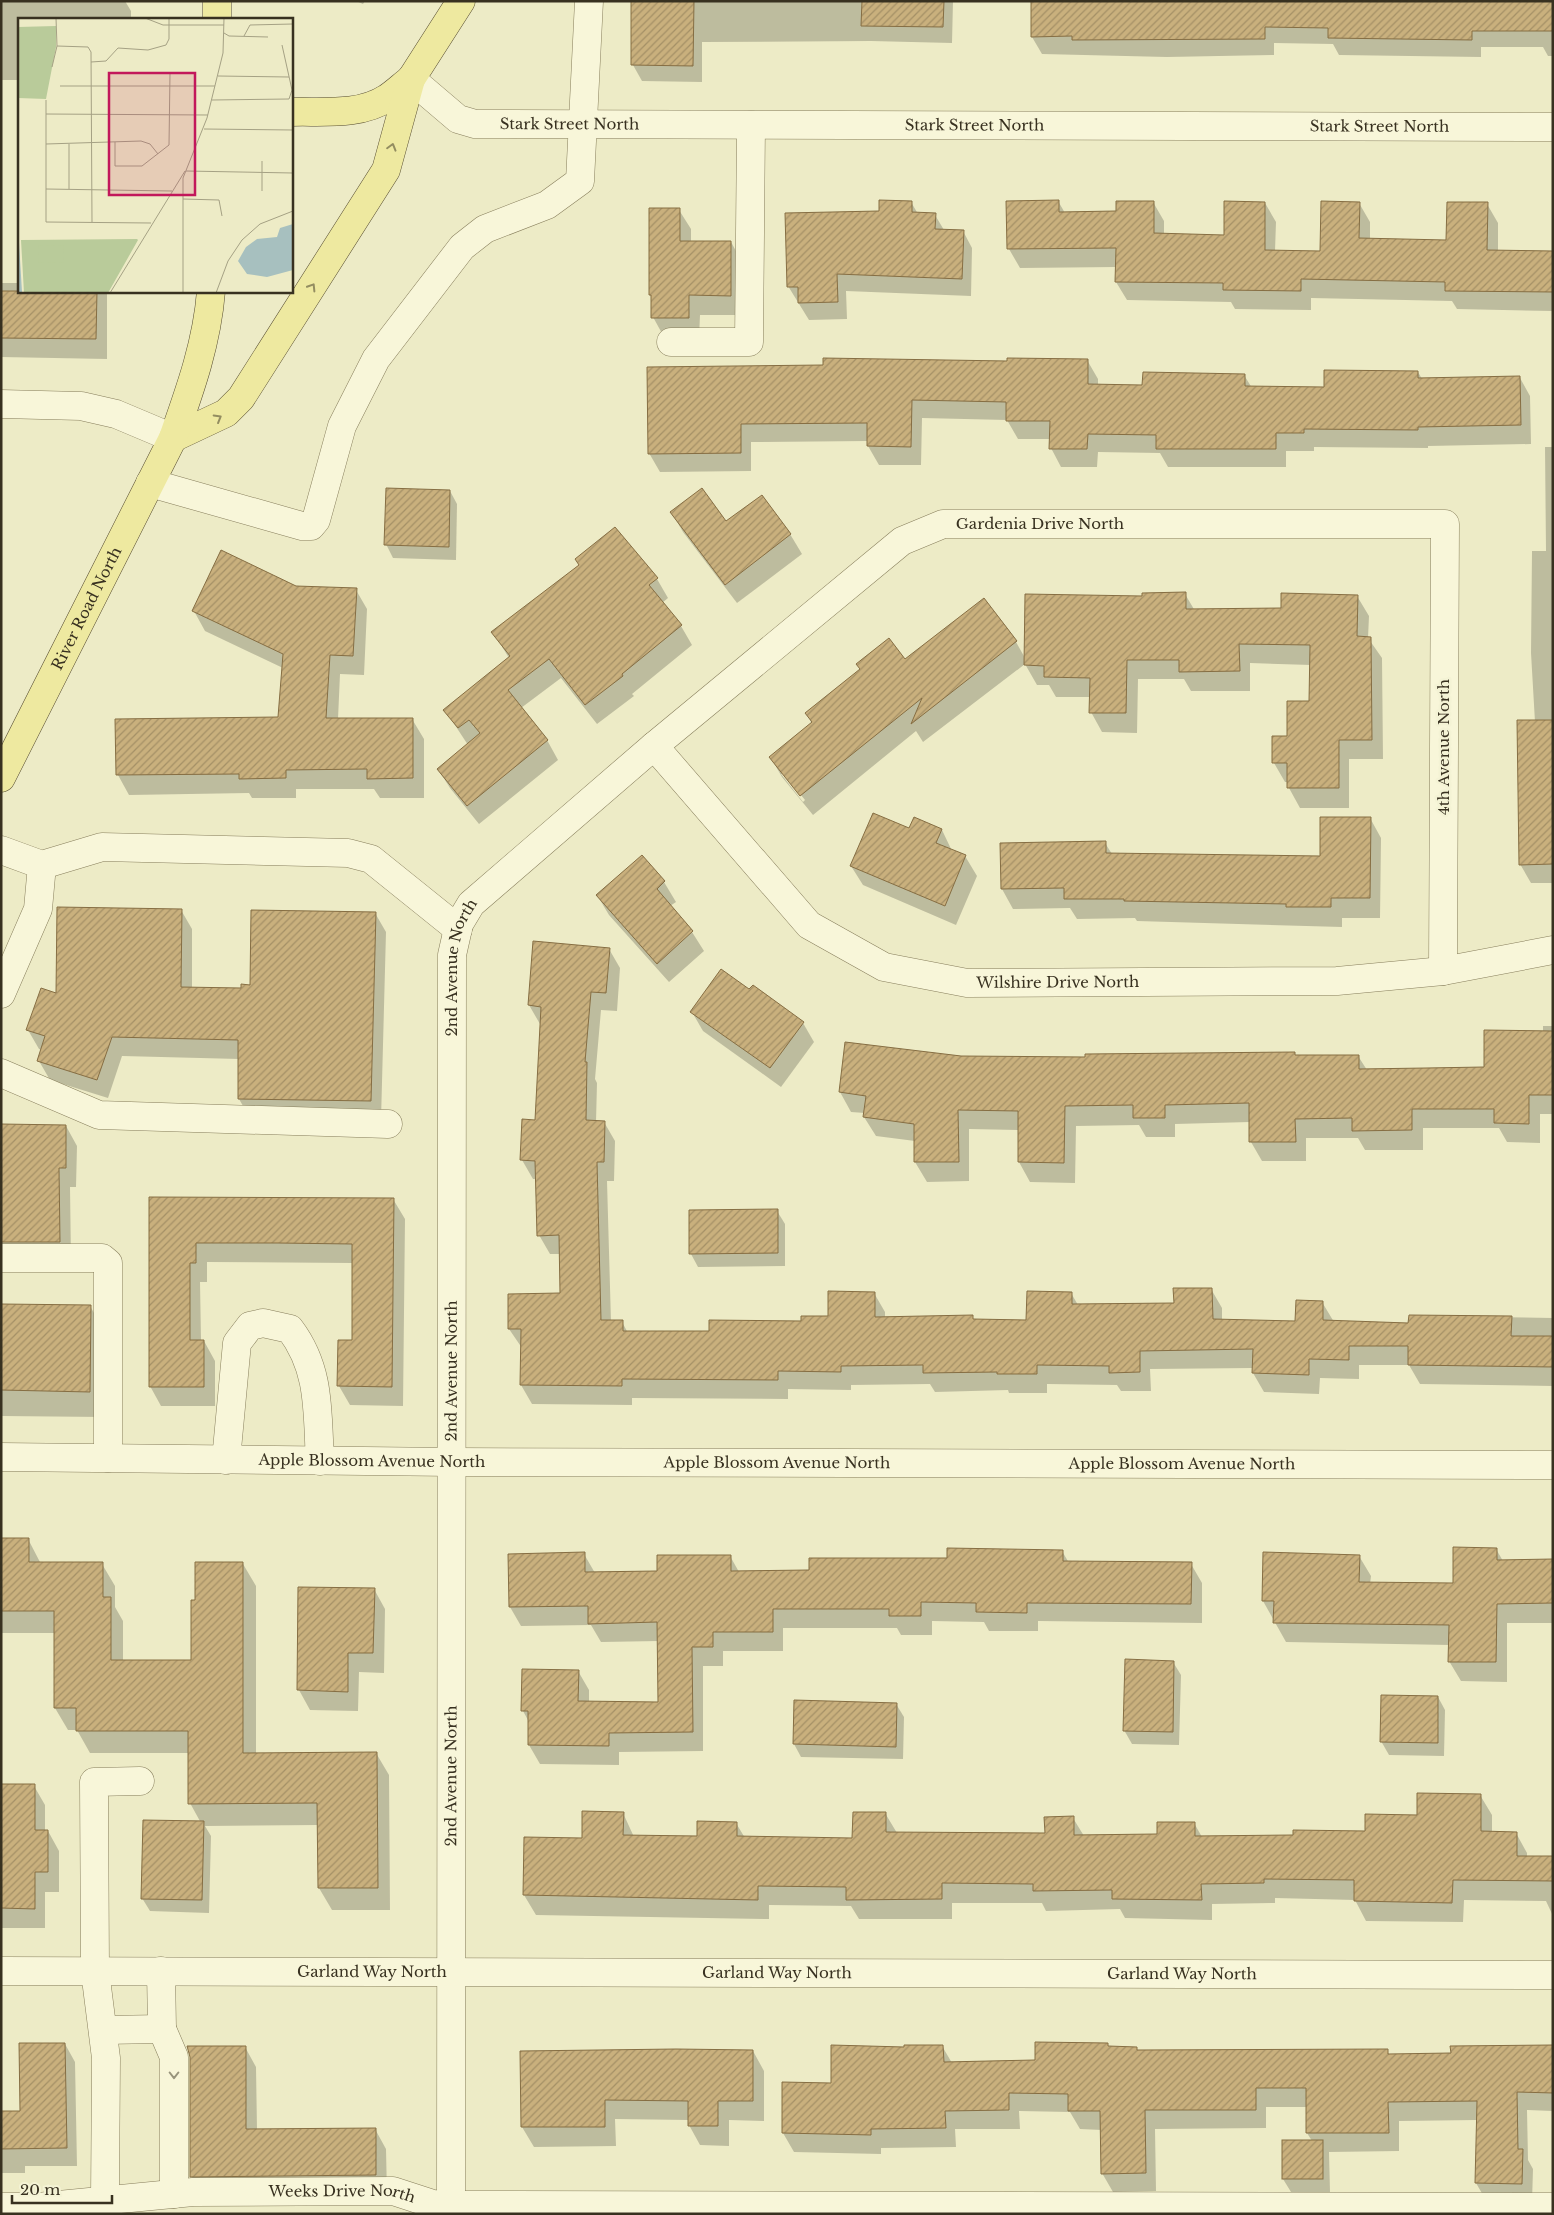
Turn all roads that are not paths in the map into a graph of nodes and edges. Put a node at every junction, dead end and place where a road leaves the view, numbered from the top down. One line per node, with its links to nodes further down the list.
1 (217, 1): 4 (main road)
2 (461, 1): 5 (main road)
3 (589, 1): 7 (street)
4 (217, 18)
5 (411, 79): 6 (main road); 7 (street, Stark Street North); 13 (main road, one-way to 5)
6 (292, 112)
7 (581, 124): 8 (street, Stark Street North); 14 (street)
8 (751, 125): 9 (street, Stark Street North); 11 (street)
9 (1553, 127)
10 (211, 292): 13 (main road, River Road North)
11 (672, 342)
12 (1, 404): 13 (street)
13 (173, 438): 14 (main road, River Road North)
14 (150, 483): 17 (main road, River Road North)
15 (1445, 524): 16 (street, Gardenia Drive North); 22 (street, 4th Avenue North)
16 (654, 746): 20 (street, 2nd Avenue North); 22 (street, Wilshire Drive North)
17 (1, 778)
18 (1, 850): 19 (street)
19 (42, 865): 20 (street); 23 (street)
20 (458, 929): 31 (street, 2nd Avenue North)
21 (1553, 950): 22 (street, Wilshire Drive North)
22 (1443, 971)
23 (1, 994)
24 (1, 1073): 25 (street)
25 (388, 1124)
26 (1, 1258): 28 (street)
27 (1, 1456): 28 (street, Apple Blossom Avenue North)
28 (108, 1458): 29 (street, Apple Blossom Avenue North)
29 (226, 1460): 30 (street, Apple Blossom Avenue North); 30 (street)
30 (320, 1461): 31 (street, Apple Blossom Avenue North)
31 (453, 1462): 32 (street, Apple Blossom Avenue North); 37 (street, 2nd Avenue North)
32 (1553, 1465)
33 (140, 1781): 35 (street)
34 (1, 1971): 35 (street, Garland Way North)
35 (95, 1971): 36 (street, Garland Way North); 40 (street)
36 (161, 1971): 37 (street, Garland Way North); 39 (street)
37 (452, 1972): 38 (street, Garland Way North); 43 (street, 2nd Avenue North)
38 (1553, 1975)
39 (162, 2029): 40 (street); 41 (street, one-way to 41)
40 (103, 2030): 42 (street)
41 (174, 2194): 42 (street, Weeks Drive North); 43 (street, Weeks Drive North)
42 (105, 2200): 44 (street, Weeks Drive North)
43 (451, 2205): 45 (street, Weeks Drive North)
44 (1, 2207)
45 (1553, 2207)

